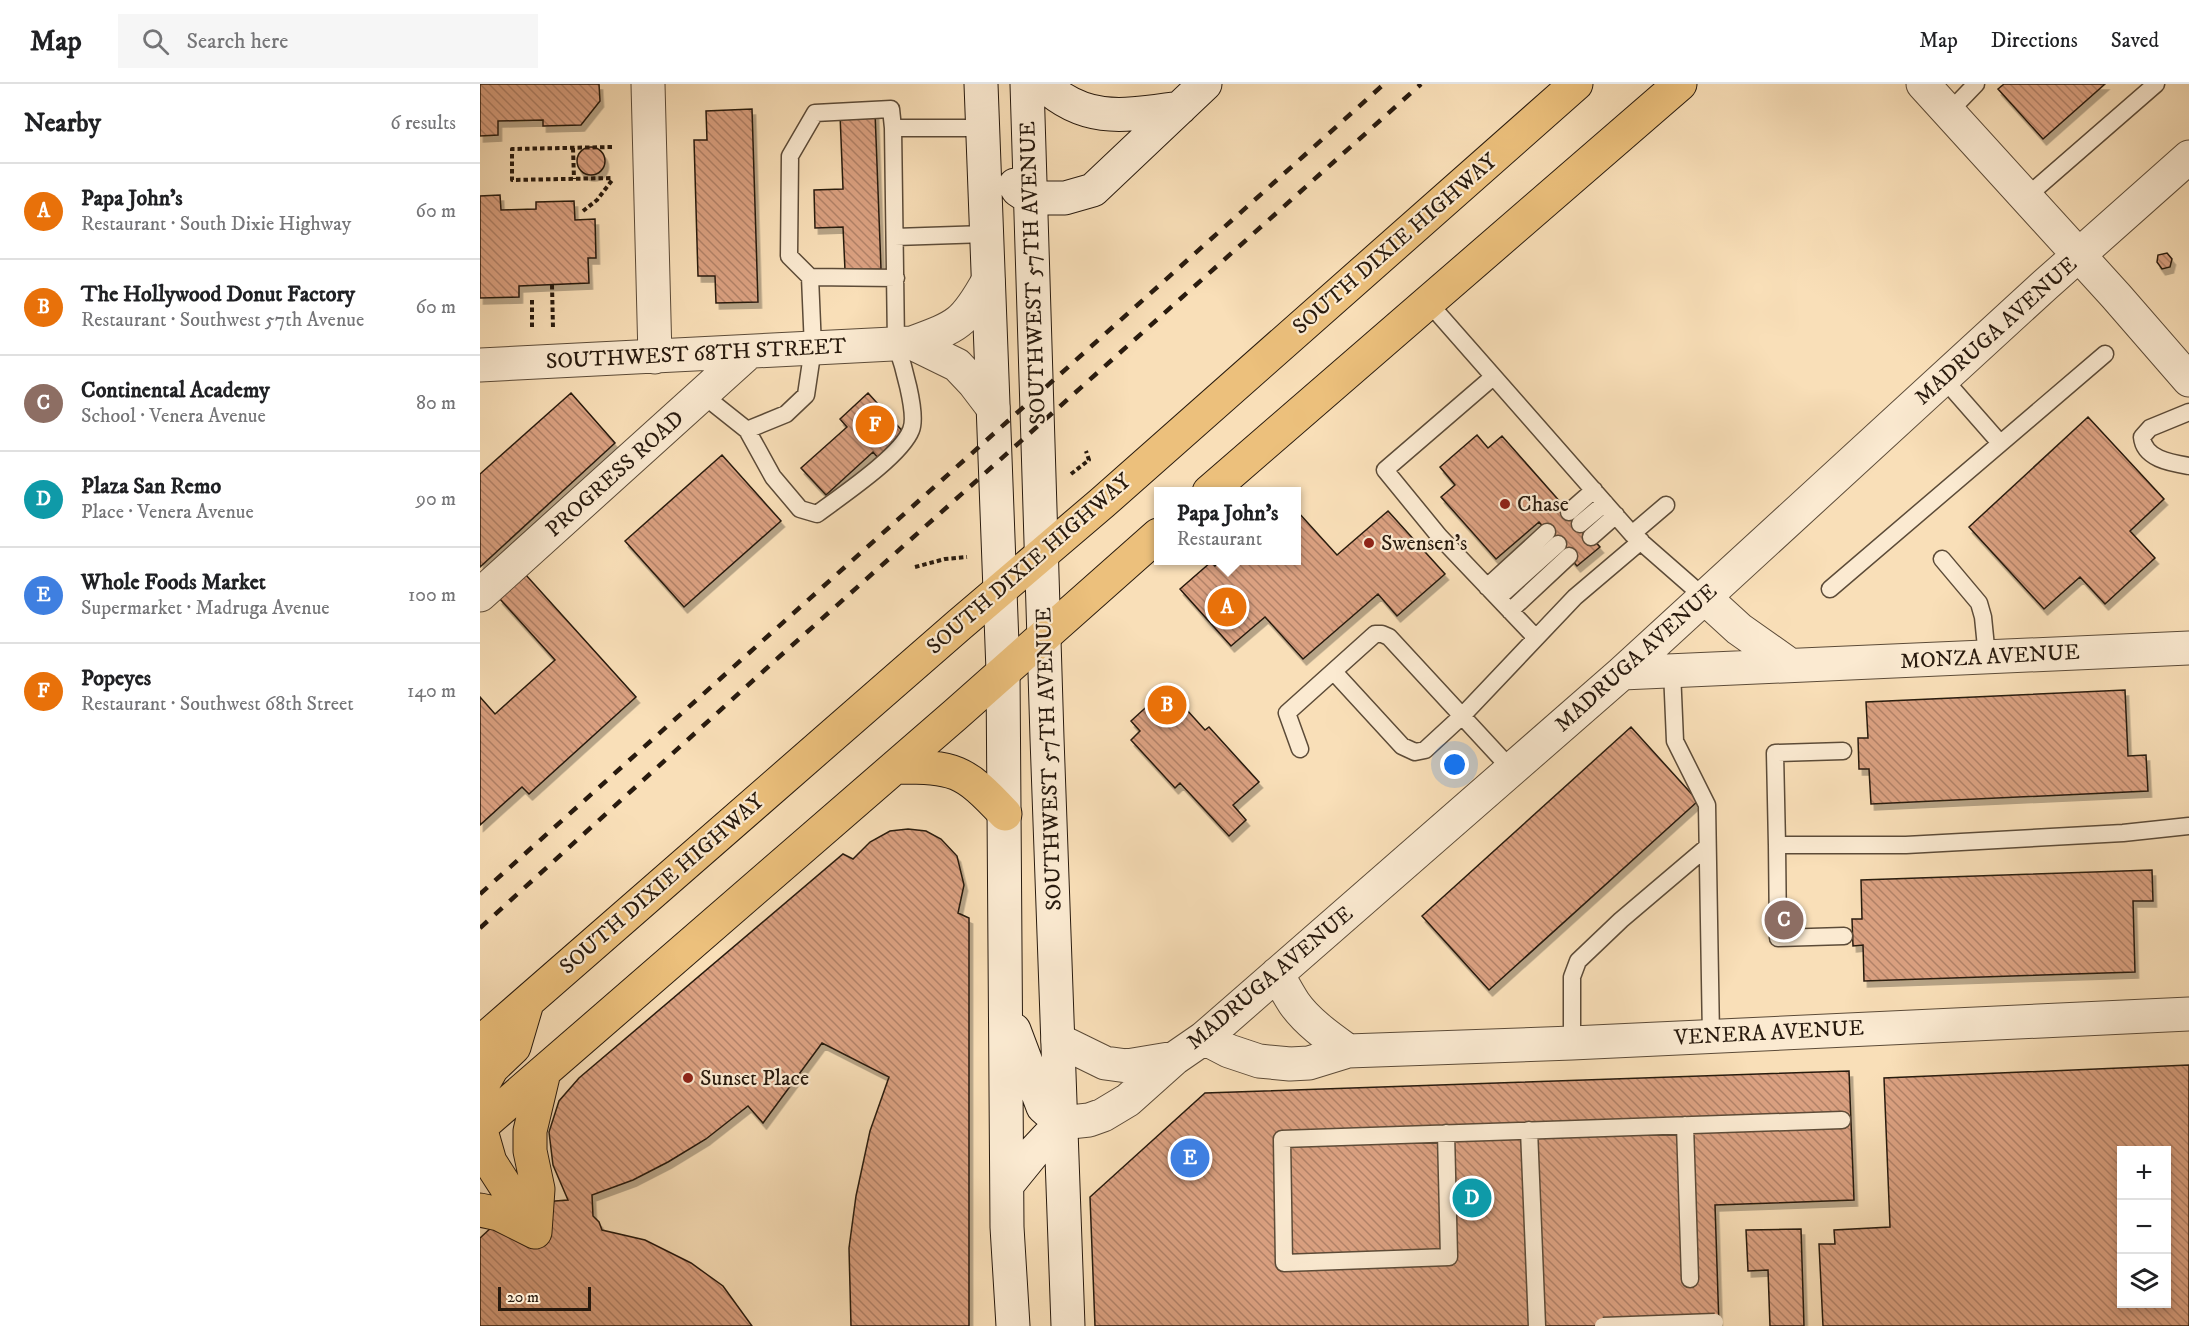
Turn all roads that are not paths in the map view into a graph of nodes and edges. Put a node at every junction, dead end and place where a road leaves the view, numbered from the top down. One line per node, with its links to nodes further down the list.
1 (648, 84): 30 (street)
2 (981, 84): 15 (street, SOUTHWEST 57TH AVENUE)
3 (1003, 84): 17 (street)
4 (1027, 84): 17 (street, SOUTHWEST 57TH AVENUE)
5 (1043, 84): 12 (street)
6 (1205, 84): 12 (street)
7 (1576, 84): 46 (highway, SOUTH DIXIE HIGHWAY)
8 (1680, 84): 25 (highway)
9 (1923, 84): 13 (street)
10 (1976, 84): 13 (lane)
11 (2156, 84): 18 (lane)
12 (1180, 108): 17 (street)
13 (1949, 112): 18 (street)
14 (893, 128): 15 (lane); 20 (lane); 22 (lane)
15 (983, 128): 19 (street, SOUTHWEST 57TH AVENUE)
16 (2189, 157): 21 (street, MADRUGA AVENUE)
17 (1030, 198): 46 (street, SOUTHWEST 57TH AVENUE)
18 (2025, 198): 21 (street)
19 (987, 234): 20 (lane); 24 (street, SOUTHWEST 57TH AVENUE)
20 (895, 237): 23 (lane)
21 (2080, 256): 33 (street, MADRUGA AVENUE); 34 (street)
22 (810, 277): 23 (lane); 27 (lane)
23 (896, 278): 26 (lane)
24 (988, 281): 26 (street, SOUTHWEST 68TH STREET); 36 (street, SOUTHWEST 57TH AVENUE)
25 (1428, 302): 32 (lane); 41 (highway)
26 (904, 343): 27 (street, SOUTHWEST 68TH STREET); 36 (street, SOUTHWEST 68TH STREET); 38 (lane)
27 (813, 348): 28 (street, SOUTHWEST 68TH STREET); 38 (lane)
28 (749, 352): 30 (street, SOUTHWEST 68TH STREET); 35 (street, PROGRESS ROAD)
29 (2105, 354): 39 (lane)
30 (655, 357): 31 (street, SOUTHWEST 68TH STREET)
31 (480, 365)
32 (1493, 377): 42 (lane); 50 (lane)
33 (1943, 378): 39 (lane); 52 (street, MADRUGA AVENUE)
34 (2189, 380)
35 (703, 395): 38 (lane); 51 (street, PROGRESS ROAD)
36 (993, 408): 48 (street, SOUTHWEST 57TH AVENUE)
37 (2189, 412): 40 (lane)
38 (747, 430)
39 (2000, 442): 49 (lane)
40 (2189, 466)
41 (1215, 487)
42 (1605, 503): 42 (lane); 45 (lane)
43 (1666, 505): 45 (lane)
44 (1154, 538): 54 (highway)
45 (1637, 538): 52 (lane); 55 (lane)
46 (1042, 554): 48 (highway, SOUTH DIXIE HIGHWAY); 54 (street, SOUTHWEST 57TH AVENUE)
47 (1942, 559): 57 (lane)
48 (1000, 589): 59 (street, SOUTHWEST 57TH AVENUE); 74 (highway, SOUTH DIXIE HIGHWAY)
49 (1830, 589)
50 (1492, 592): 53 (lane); 53 (lane)
51 (480, 595)
52 (1704, 597): 58 (street); 62 (street, MADRUGA AVENUE)
53 (1510, 611): 55 (lane)
54 (1045, 633): 59 (highway); 79 (street, SOUTHWEST 57TH AVENUE)
55 (1536, 638): 63 (lane)
56 (2189, 648): 57 (street, MONZA AVENUE)
57 (1987, 657): 58 (street, MONZA AVENUE)
58 (1791, 665): 60 (street, MONZA AVENUE)
59 (1003, 671): 66 (highway); 68 (street, SOUTHWEST 57TH AVENUE)
60 (1672, 671): 62 (street, MONZA AVENUE); 71 (lane)
61 (1334, 672): 63 (lane); 63 (lane); 64 (lane)
62 (1622, 673): 67 (street, MADRUGA AVENUE)
63 (1463, 715): 67 (lane)
64 (1300, 749)
65 (1843, 751): 70 (lane)
66 (895, 767): 68 (highway); 84 (highway)
67 (1511, 770): 73 (street, MADRUGA AVENUE)
68 (1005, 814): 75 (street, SOUTHWEST 57TH AVENUE)
69 (2189, 826): 70 (lane)
70 (1777, 845): 72 (lane)
71 (1707, 847): 77 (lane); 80 (lane)
72 (1844, 936)
73 (1278, 974): 78 (street, MADRUGA AVENUE); 82 (street)
74 (527, 1003): 81 (highway, SOUTH DIXIE HIGHWAY); 85 (highway)
75 (1006, 1011): 87 (street); 92 (street, SOUTHWEST 57TH AVENUE)
76 (2189, 1014): 77 (street, VENERA AVENUE)
77 (1711, 1037): 80 (street, VENERA AVENUE)
78 (1204, 1038): 82 (street, VENERA AVENUE); 83 (street, MADRUGA AVENUE)
79 (1058, 1040): 83 (street); 87 (street, SOUTHWEST 57TH AVENUE)
80 (1572, 1043): 82 (street, VENERA AVENUE)
81 (480, 1044)
82 (1348, 1050)
83 (1175, 1058): 87 (street, MADRUGA AVENUE)
84 (544, 1072): 89 (highway); 94 (highway)
85 (480, 1089)
86 (1842, 1120): 88 (lane)
87 (1061, 1123): 92 (street); 98 (street, SOUTHWEST 57TH AVENUE)
88 (1685, 1125): 90 (lane); 95 (lane)
89 (480, 1127): 94 (highway)
90 (1529, 1130): 91 (lane); 99 (lane)
91 (1446, 1133): 91 (lane)
92 (1007, 1185): 97 (street, SOUTHWEST 57TH AVENUE)
93 (480, 1210): 94 (highway)
94 (535, 1232)
95 (1690, 1279)
96 (1715, 1322): 100 (lane, bridge)
97 (1013, 1326)
98 (1068, 1326)
99 (1537, 1326)
100 (1603, 1326)

